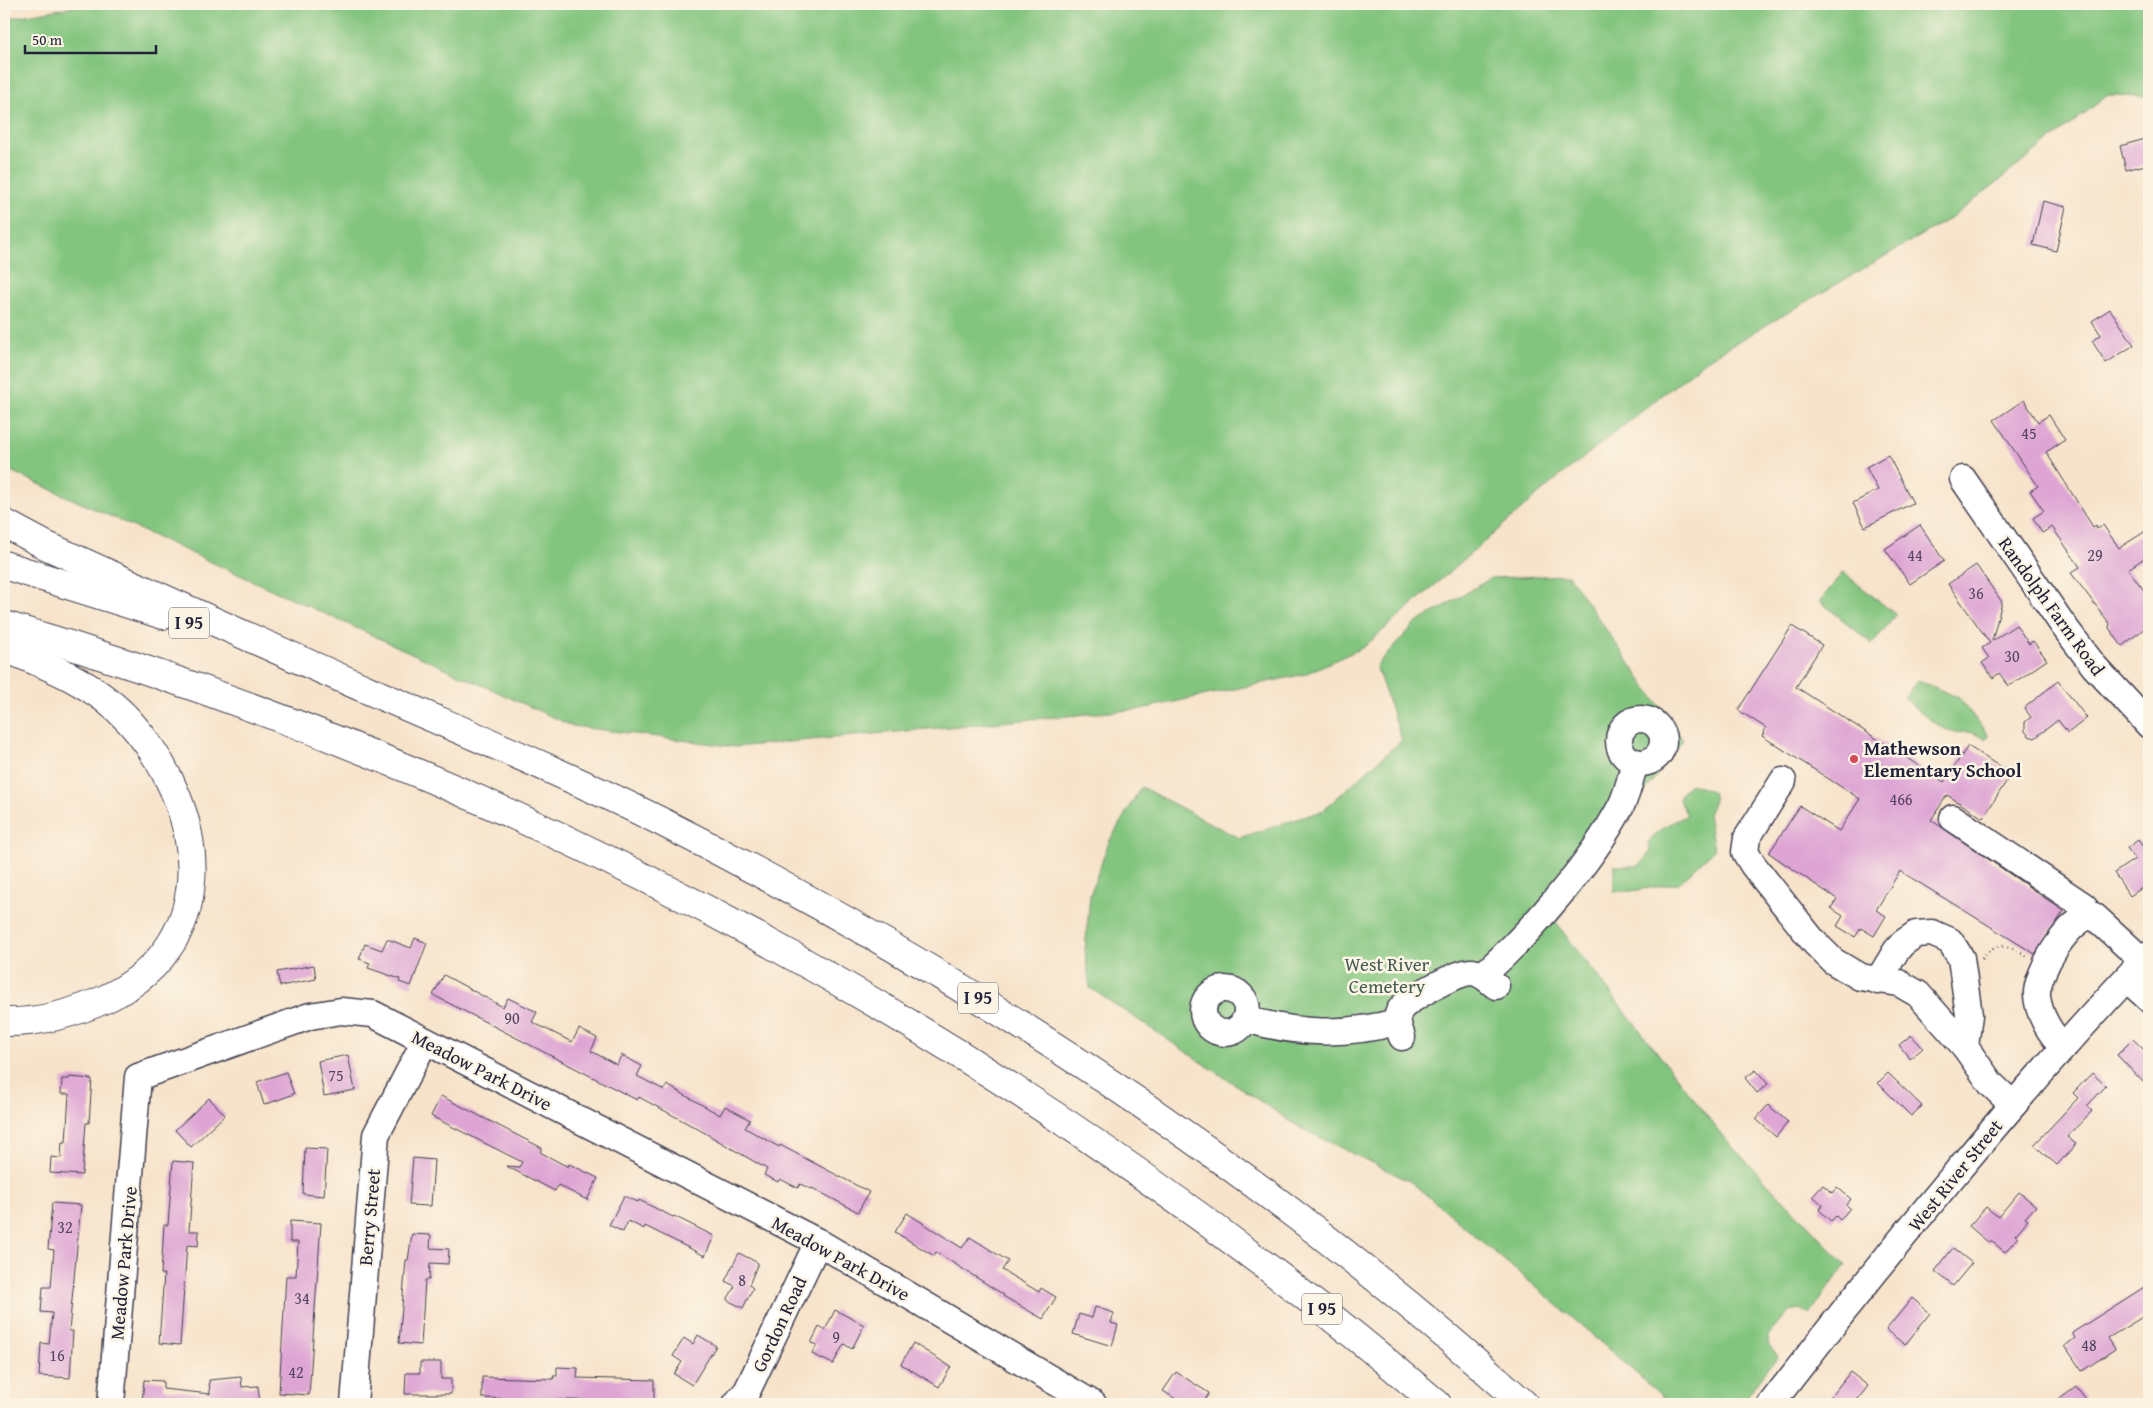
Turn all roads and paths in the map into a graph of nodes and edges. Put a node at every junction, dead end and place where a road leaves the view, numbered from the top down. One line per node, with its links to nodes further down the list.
1 (1963, 479): 7 (street, Randolph Farm Road)
2 (4, 524): 6 (highway)
3 (4, 565): 6 (highway, I 95)
4 (4, 625): 28 (highway, I 95)
5 (4, 648): 18 (highway)
6 (370, 691): 29 (highway, I 95)
7 (2149, 725)
8 (1635, 762): 17 (street)
9 (1783, 781): 15 (street)
10 (1953, 818): 11 (street)
11 (2089, 915): 13 (street); 21 (street)
12 (2029, 958): 14 (path)
13 (2139, 965): 16 (street); 21 (street, West River Street)
14 (1979, 966)
15 (1878, 981): 20 (street); 20 (street)
16 (2149, 999)
17 (1245, 1019)
18 (4, 1022)
19 (426, 1041): 23 (street, Meadow Park Drive); 24 (street, Meadow Park Drive); 25 (street, Berry Street)
20 (1965, 1047): 22 (street)
21 (2064, 1047): 22 (street, West River Street)
22 (2013, 1105): 30 (street, West River Street)
23 (818, 1242): 26 (street, Gordon Road); 27 (street, Meadow Park Drive)
24 (112, 1404)
25 (354, 1404)
26 (736, 1404)
27 (1093, 1404)
28 (1437, 1404)
29 (1524, 1404)
30 (1771, 1404)

